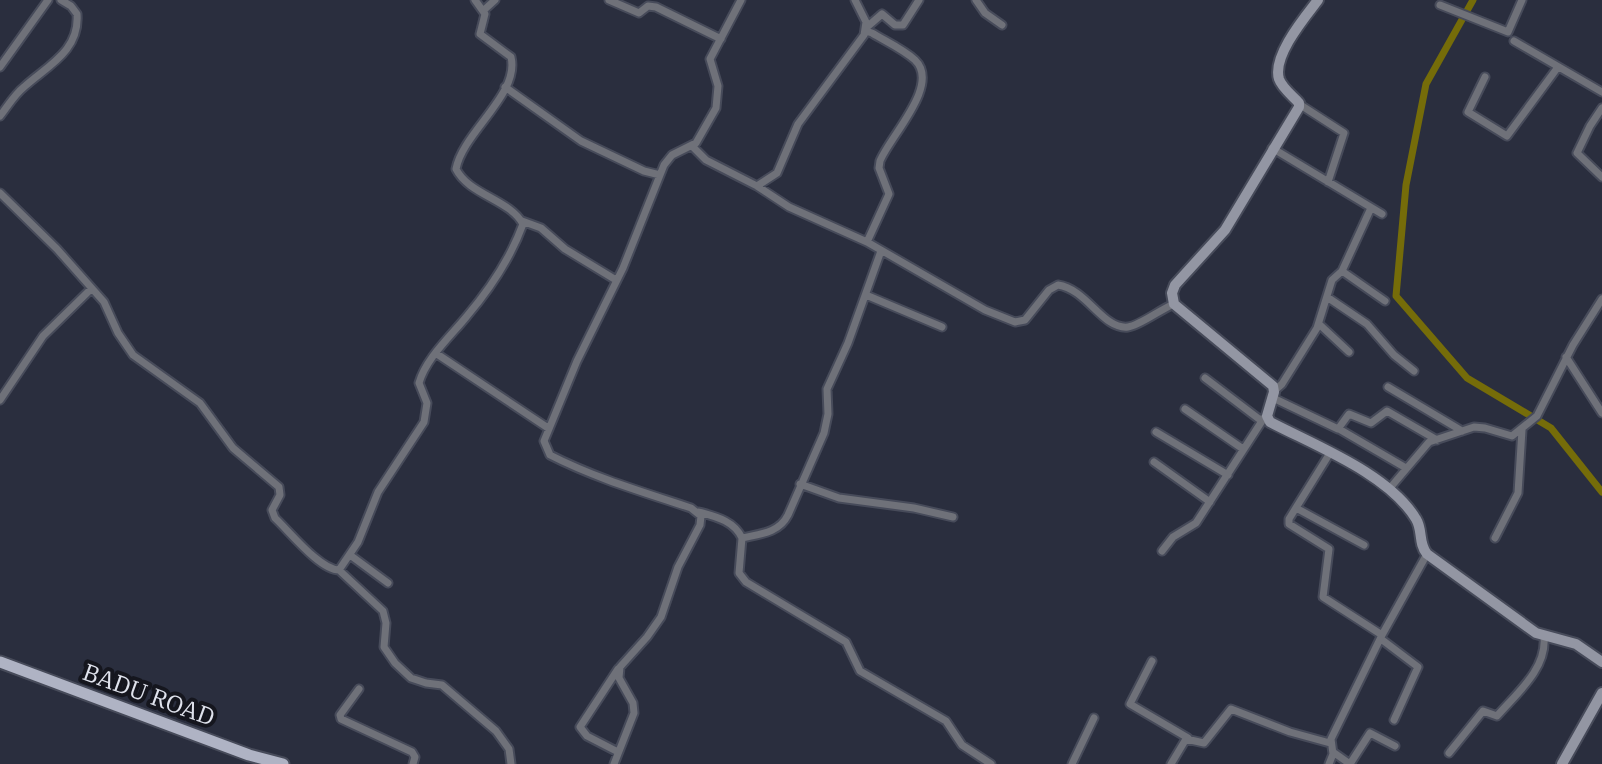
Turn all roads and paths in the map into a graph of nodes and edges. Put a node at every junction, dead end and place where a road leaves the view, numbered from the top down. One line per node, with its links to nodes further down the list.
1 (48, 0): 18 (street)
2 (61, 0): 25 (street)
3 (475, 0): 13 (street)
4 (495, 0): 13 (street)
5 (609, 0): 16 (street)
6 (741, 0): 16 (street)
7 (855, 0): 15 (street)
8 (919, 0): 15 (street)
9 (976, 0): 14 (street)
10 (1318, 0): 23 (street)
11 (1522, 0): 12 (street)
12 (1440, 5)
13 (484, 10): 21 (street)
14 (1002, 25)
15 (866, 29): 31 (street); 36 (street)
16 (721, 39): 26 (street)
17 (1514, 41): 19 (street)
18 (0, 67)
19 (1558, 67): 20 (street); 22 (street)
20 (1485, 77)
21 (505, 87): 28 (street); 35 (street)
22 (1602, 92)
23 (1299, 104): 27 (street); 30 (street)
24 (1602, 108): 29 (street)
25 (0, 116)
26 (692, 146): 28 (street); 31 (street)
27 (1272, 148): 30 (street); 45 (street)
28 (660, 175): 39 (street)
29 (1602, 177)
30 (1328, 182): 33 (street)
31 (757, 186): 36 (street)
32 (0, 193): 40 (street)
33 (1371, 208): 34 (street); 38 (street)
34 (1382, 214)
35 (522, 221): 39 (street); 49 (street)
36 (867, 242): 37 (street)
37 (881, 251): 41 (street); 45 (street)
38 (1342, 271): 42 (street); 44 (street)
39 (616, 280): 60 (street)
40 (91, 289): 55 (street); 82 (street)
41 (866, 295): 47 (street); 70 (street)
42 (1327, 297): 46 (street); 51 (street)
43 (1602, 299): 50 (street)
44 (1385, 301)
45 (1174, 304): 54 (street)
46 (1319, 324): 48 (street); 54 (street)
47 (942, 327)
48 (1349, 352)
49 (437, 354): 60 (street); 81 (street)
50 (1566, 357): 57 (street); 59 (street)
51 (1414, 371)
52 (1205, 378): 58 (street)
53 (1388, 387): 62 (street)
54 (1273, 394): 58 (street); 61 (street)
55 (0, 400)
56 (1185, 409): 65 (street)
57 (1602, 413)
58 (1265, 420): 65 (street); 66 (street)
59 (1526, 427): 62 (street); 77 (street)
60 (548, 428): 74 (street)
61 (1339, 429): 64 (street); 68 (street)
62 (1462, 431): 64 (street)
63 (1156, 432): 69 (street)
64 (1437, 440): 68 (street)
65 (1243, 449): 69 (street)
66 (1330, 453): 71 (street); 73 (street)
67 (1154, 462): 72 (street)
68 (1406, 468): 71 (street)
69 (1228, 475): 72 (street)
70 (800, 484): 75 (street); 76 (street)
71 (1390, 488): 80 (street)
72 (1210, 502): 79 (street)
73 (1296, 508): 78 (street); 84 (street)
74 (699, 512): 76 (street); 89 (street)
75 (953, 517)
76 (742, 538): 105 (street)
77 (1495, 538)
78 (1364, 545)
79 (1162, 551)
80 (1427, 554): 84 (street); 85 (street)
81 (350, 555): 82 (street); 83 (street)
82 (339, 570): 103 (street)
83 (388, 583)
84 (1381, 637): 94 (street); 96 (street)
85 (1544, 637): 88 (street); 100 (street)
86 (1152, 661): 95 (street)
87 (0, 662): 101 (main road, BADU ROAD)
88 (1602, 662)
89 (620, 667): 98 (street); 98 (street)
90 (359, 689): 102 (street)
91 (1602, 693): 92 (street)
92 (1598, 711): 109 (street)
93 (1094, 718): 106 (street)
94 (1394, 720)
95 (1188, 738): 96 (street); 107 (street)
96 (1330, 743): 99 (street)
97 (1395, 746): 99 (street)
98 (618, 752): 104 (street)
99 (1333, 752): 108 (street)
100 (1449, 753)
101 (283, 764)
102 (413, 764)
103 (511, 764)
104 (614, 764)
105 (991, 764)
106 (1072, 764)
107 (1171, 764)
108 (1329, 764)
109 (1562, 764)

